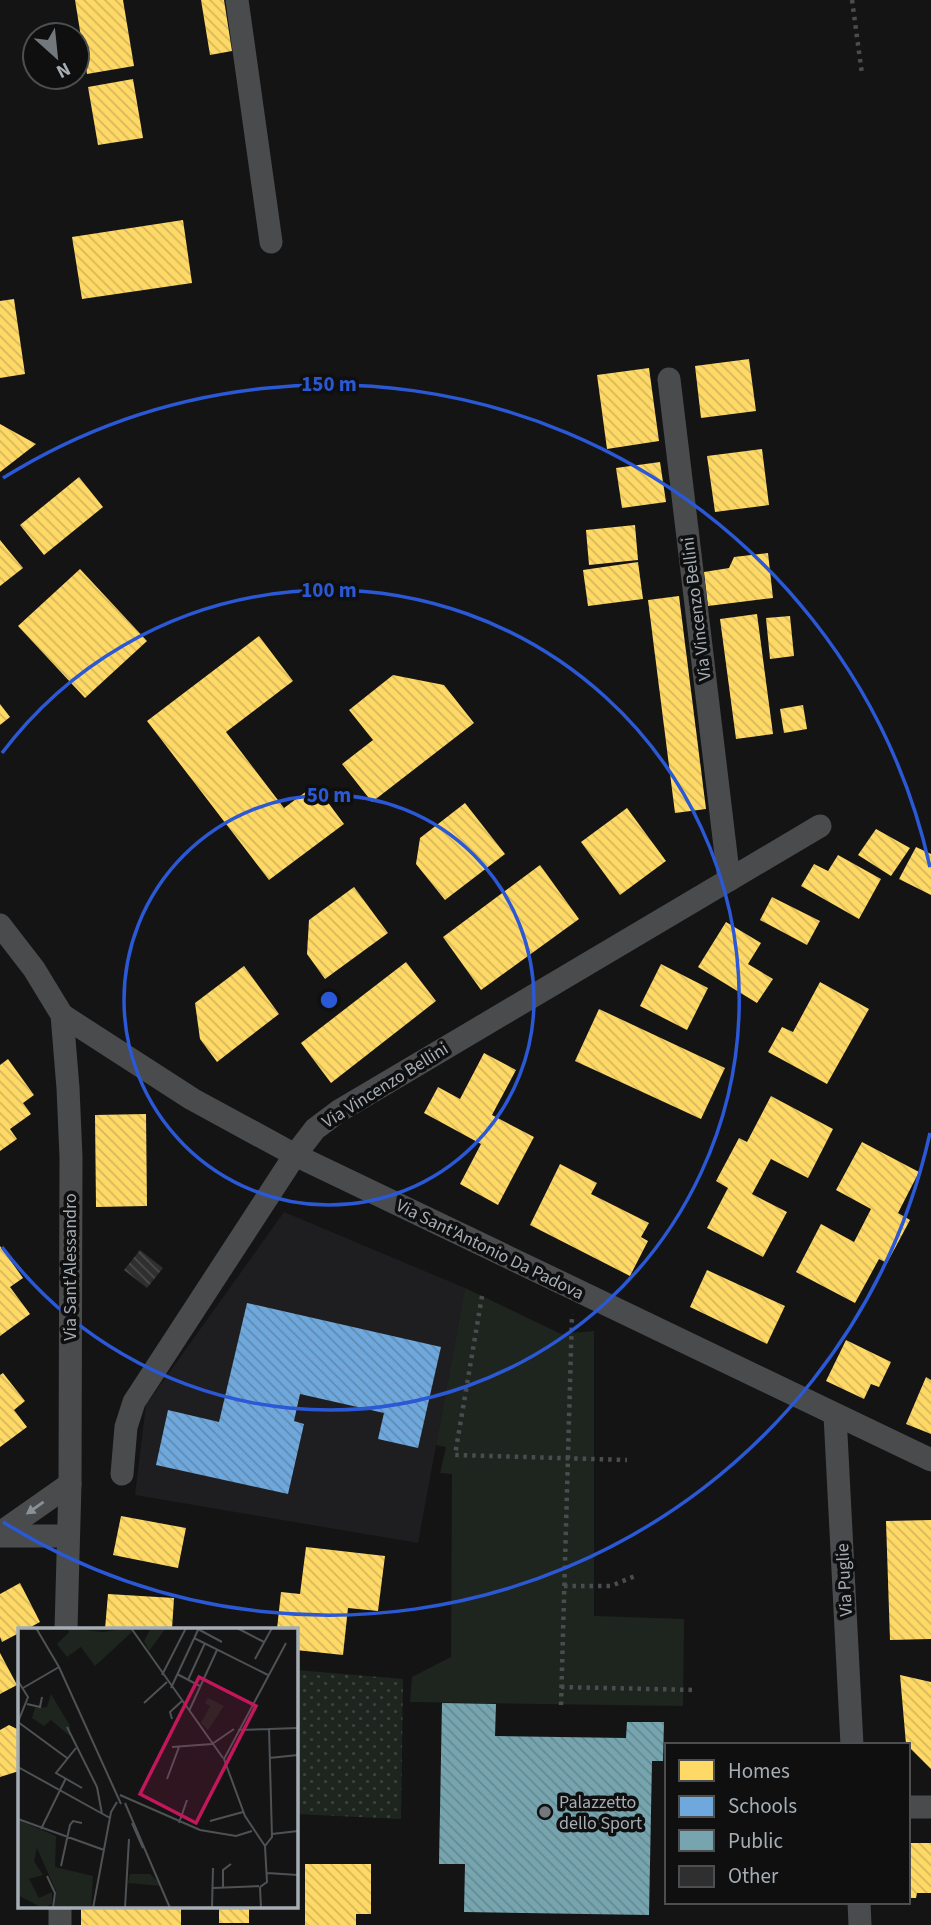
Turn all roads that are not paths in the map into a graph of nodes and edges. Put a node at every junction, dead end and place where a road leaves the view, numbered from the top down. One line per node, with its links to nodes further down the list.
1 (237, 0): 2 (street)
2 (271, 242)
3 (669, 379): 5 (street, Via Vincenzo Bellini)
4 (820, 826): 5 (street, Via Vincenzo Bellini)
5 (729, 880): 8 (street, Via Vincenzo Bellini)
6 (0, 925): 7 (street, Via Sant'Alessandro)
7 (62, 1015): 8 (street, Via Sant'Antonio Da Padova); 12 (street, Via Sant'Alessandro)
8 (295, 1155): 9 (street, Via Sant'Antonio Da Padova); 11 (street, Via Vincenzo Bellini)
9 (835, 1415): 10 (street, Via Sant'Antonio Da Padova); 16 (street, Via Puglie)
10 (931, 1460)
11 (122, 1474)
12 (70, 1484): 13 (street, one-way to 13); 14 (street, Via Sant'Alessandro)
13 (0, 1534): 14 (street)
14 (68, 1536): 15 (street, Via Sant'Alessandro)
15 (66, 1628)
16 (852, 1743)
17 (910, 1807): 18 (street)
18 (931, 1807)
19 (859, 1904): 20 (street)
20 (860, 1925)

